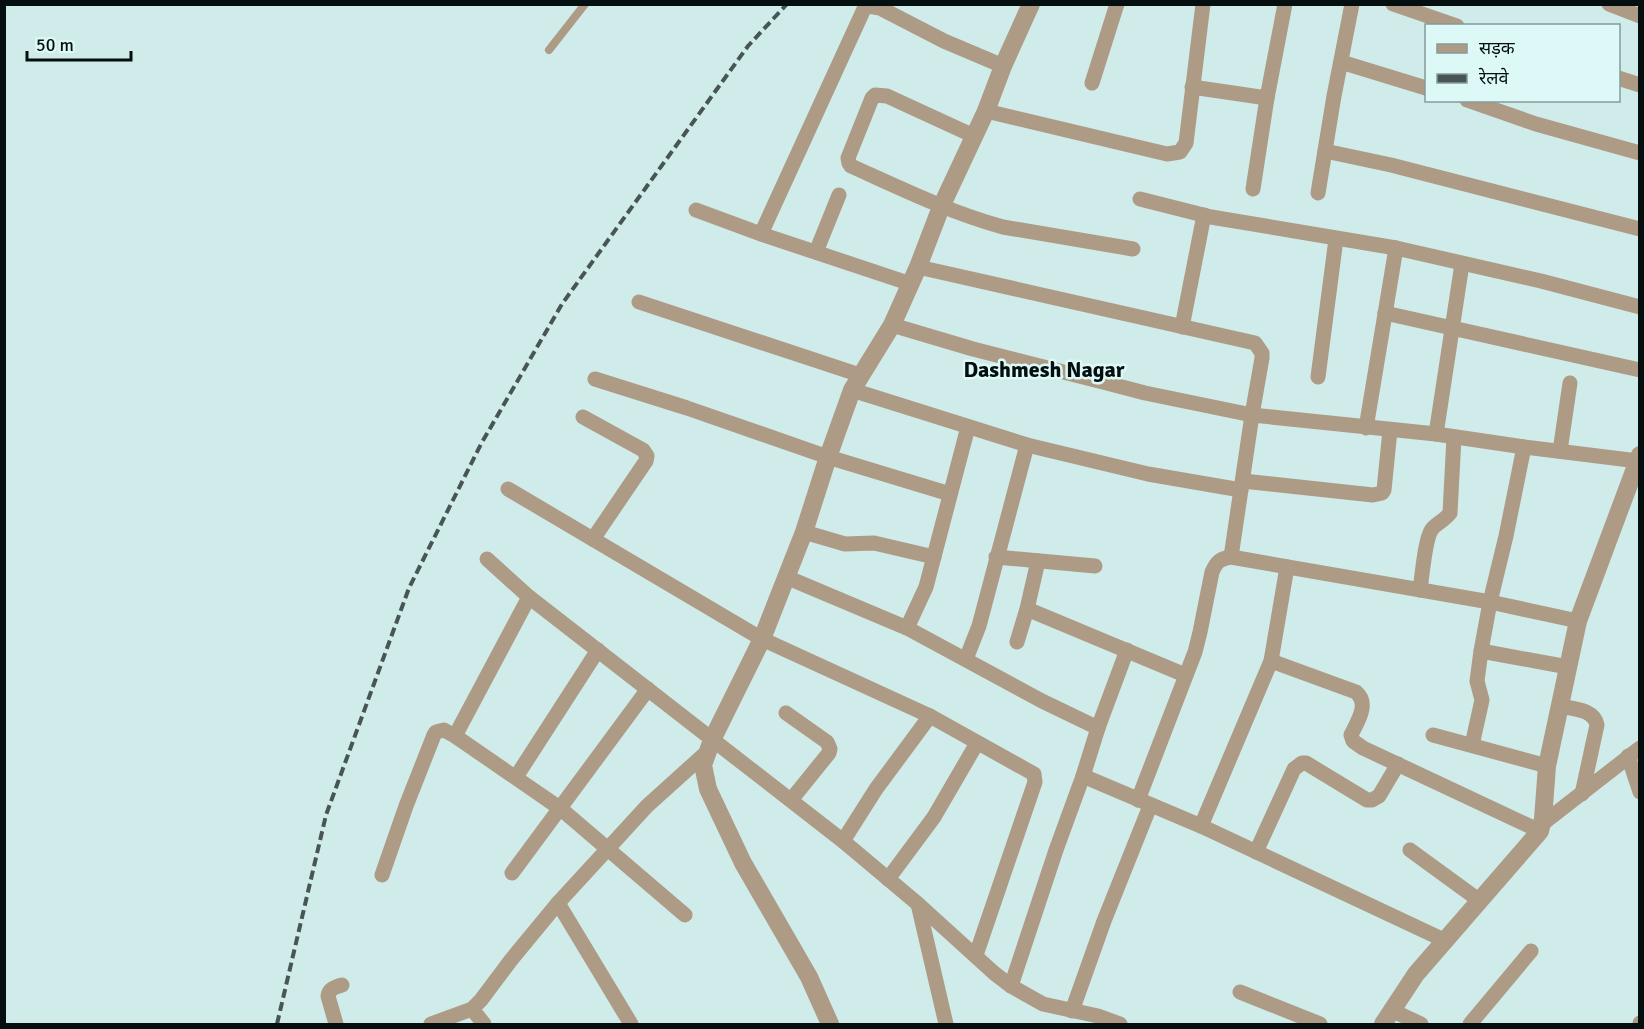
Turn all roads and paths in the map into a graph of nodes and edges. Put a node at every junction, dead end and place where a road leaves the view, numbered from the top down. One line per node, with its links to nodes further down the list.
1 (585, 4): 11 (lane)
2 (1031, 4): 13 (street)
3 (1117, 4): 15 (street)
4 (1203, 4): 17 (street)
5 (1284, 4): 19 (street)
6 (1352, 4): 12 (street)
7 (1393, 4): 10 (street)
8 (1609, 4): 9 (street)
9 (1640, 16)
10 (1451, 24)
11 (549, 50)
12 (1341, 62): 18 (street); 23 (street)
13 (1003, 66): 21 (street); 33 (street)
14 (1620, 79): 16 (street)
15 (1092, 82)
16 (1640, 85)
17 (1192, 87): 19 (street); 21 (street)
18 (1425, 88)
19 (1267, 98): 25 (street)
20 (1473, 102): 24 (street)
21 (986, 111): 22 (street)
22 (974, 136): 29 (street); 29 (street)
23 (1325, 151): 26 (street); 32 (street)
24 (1640, 153)
25 (1253, 189)
26 (1318, 194)
27 (839, 195): 37 (street)
28 (1140, 199): 31 (street)
29 (941, 207): 36 (street); 39 (street)
30 (696, 210): 33 (street)
31 (1204, 215): 34 (street); 44 (street)
32 (1640, 229)
33 (761, 234): 37 (street)
34 (1336, 239): 35 (street); 47 (street)
35 (1396, 248): 38 (street); 42 (street)
36 (1133, 249)
37 (816, 252): 39 (street)
38 (1462, 264): 41 (street); 45 (street)
39 (914, 276): 43 (street); 44 (street)
40 (639, 302): 49 (street)
41 (1640, 307)
42 (1385, 313): 45 (street); 54 (street)
43 (892, 325): 49 (street); 51 (street)
44 (1182, 327): 51 (street)
45 (1453, 327): 46 (street); 56 (street)
46 (1640, 370)
47 (1318, 377)
48 (595, 379): 61 (street)
49 (856, 382): 53 (street); 61 (street)
50 (1570, 383): 60 (street)
51 (1252, 415): 54 (street); 63 (street)
52 (583, 417): 67 (street)
53 (968, 427): 58 (street); 65 (street)
54 (1366, 428): 55 (street)
55 (1390, 429): 56 (street); 63 (street)
56 (1436, 434): 57 (street)
57 (1454, 437): 59 (street); 76 (street)
58 (1027, 445): 63 (street); 69 (street)
59 (1524, 447): 60 (street); 78 (street)
60 (1560, 451): 62 (street)
61 (828, 457): 65 (street); 66 (street)
62 (1639, 458): 80 (street)
63 (1242, 486): 70 (street)
64 (508, 489): 67 (street)
65 (950, 494): 68 (street)
66 (804, 532): 68 (street); 75 (street)
67 (593, 539): 82 (street)
68 (934, 557): 81 (street)
69 (996, 557): 72 (street); 87 (street)
70 (1231, 557): 74 (street); 90 (street)
71 (487, 559): 77 (street)
72 (1038, 561): 73 (street); 79 (street)
73 (1095, 566)
74 (1287, 567): 76 (street); 88 (street)
75 (786, 577): 81 (street); 82 (street)
76 (1420, 590): 78 (street)
77 (529, 597): 84 (street); 97 (street)
78 (1490, 602): 80 (street); 86 (street)
79 (1027, 609): 83 (street); 85 (street)
80 (1578, 621): 89 (street)
81 (907, 628): 87 (street)
82 (762, 639): 94 (street); 99 (street)
83 (1017, 642)
84 (598, 650): 91 (street); 105 (street)
85 (1127, 650): 90 (street); 95 (street)
86 (1481, 651): 89 (street); 100 (street)
87 (966, 659): 95 (street)
88 (1271, 661): 102 (street); 111 (street)
89 (1568, 667): 92 (street)
90 (1185, 675): 109 (street)
91 (648, 689): 99 (street); 110 (street)
92 (1560, 706): 103 (street); 107 (street)
93 (786, 712): 108 (street)
94 (930, 716): 98 (street); 113 (street)
95 (1098, 728): 104 (street)
96 (1433, 735): 100 (street)
97 (455, 736): 105 (street); 118 (street)
98 (977, 743): 119 (street); 126 (street)
99 (710, 745): 108 (street); 114 (street); 137 (street)
100 (1472, 745): 103 (street)
101 (1634, 752): 106 (street); 107 (street)
102 (1398, 764): 112 (street); 116 (street)
103 (1547, 766): 112 (street)
104 (1083, 776): 109 (street); 128 (street)
105 (516, 777): 110 (street)
106 (1640, 792)
107 (1582, 794): 112 (street)
108 (791, 800): 113 (street)
109 (1144, 803): 111 (street); 131 (street)
110 (561, 809): 114 (street); 117 (street)
111 (1201, 826): 116 (street)
112 (1541, 827): 120 (street)
113 (843, 841): 119 (street)
114 (609, 849): 121 (street); 123 (street)
115 (1410, 850): 120 (street)
116 (1256, 852): 124 (street)
117 (512, 873)
118 (382, 875)
119 (888, 879): 122 (street)
120 (1480, 901): 124 (street)
121 (558, 903): 130 (street); 136 (street)
122 (918, 904): 126 (street); 138 (street)
123 (685, 915)
124 (1446, 941): 132 (street)
125 (1531, 951): 142 (street)
126 (976, 955): 128 (street)
127 (342, 985): 133 (street)
128 (1011, 986): 131 (street)
129 (1240, 992): 140 (street)
130 (472, 1009): 134 (street); 135 (street)
131 (1072, 1011): 139 (street)
132 (1387, 1017): 141 (street)
133 (336, 1024)
134 (431, 1024)
135 (484, 1024)
136 (631, 1024)
137 (830, 1024)
138 (946, 1024)
139 (1120, 1024)
140 (1320, 1024)
141 (1421, 1024)
142 (1470, 1024)

